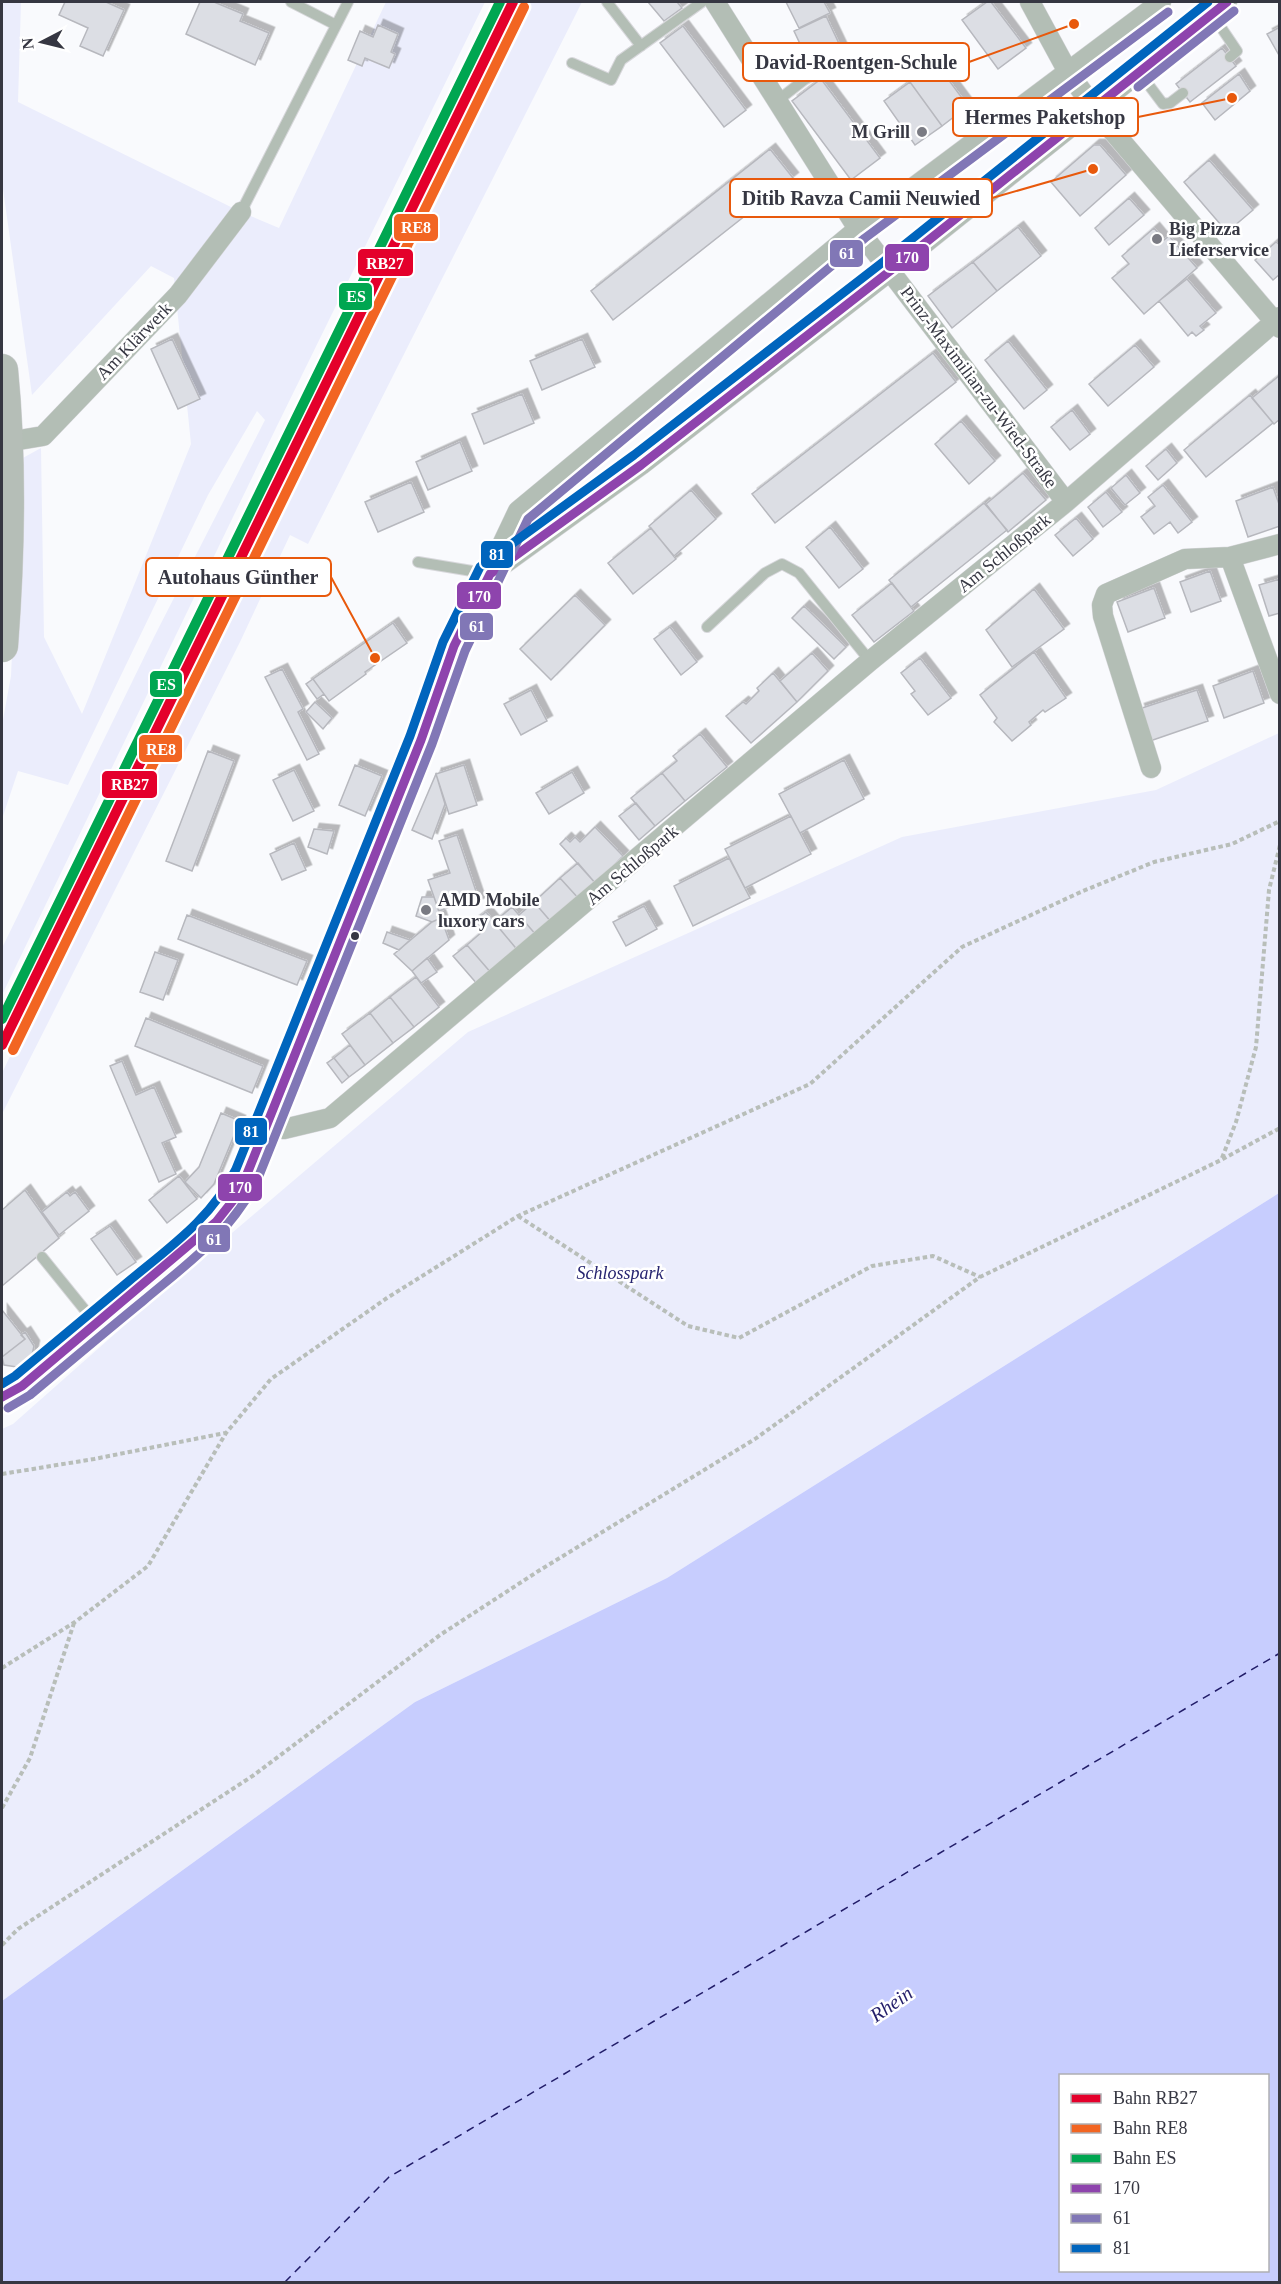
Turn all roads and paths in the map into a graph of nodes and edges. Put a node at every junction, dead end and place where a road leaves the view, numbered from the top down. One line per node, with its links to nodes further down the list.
1 (291, 2): 10 (lane)
2 (348, 2): 10 (lane)
3 (607, 2): 11 (lane)
4 (702, 2): 11 (lane)
5 (715, 2): 18 (street, Prinz-Maximilian-zu-Wied-Straße)
6 (1029, 2): 15 (street)
7 (1161, 2): 15 (street)
8 (1227, 2): 9 (street)
9 (1212, 14): 12 (lane); 16 (street)
10 (336, 25): 20 (lane)
11 (641, 46): 14 (lane)
12 (1230, 57)
13 (840, 58): 18 (lane)
14 (572, 63)
15 (1068, 72): 19 (street); 21 (street)
16 (1139, 72): 17 (lane); 19 (street)
17 (1183, 93)
18 (777, 101): 21 (street, Prinz-Maximilian-zu-Wied-Straße)
19 (1093, 107): 22 (street); 23 (street)
20 (241, 212): 25 (street, Am Klärwerk)
21 (858, 229): 22 (street, Prinz-Maximilian-zu-Wied-Straße); 30 (street)
22 (890, 271): 26 (street, Prinz-Maximilian-zu-Wied-Straße); 30 (street)
23 (1278, 322): 26 (street, Am Schloßpark)
24 (2, 370): 25 (main road)
25 (7, 442): 32 (main road)
26 (1066, 502): 33 (street, Am Schloßpark)
27 (1280, 544): 28 (street)
28 (1230, 557): 34 (street); 35 (street)
29 (418, 561): 30 (lane)
30 (490, 574): 38 (street)
31 (707, 627): 33 (lane)
32 (2, 646)
33 (870, 661): 38 (street, Am Schloßpark)
34 (1280, 694)
35 (1151, 768)
36 (1280, 821): 41 (path)
37 (1280, 845): 40 (path)
38 (267, 1123): 44 (street)
39 (1280, 1128): 40 (path)
40 (1221, 1160): 43 (path)
41 (518, 1216): 43 (path); 46 (path)
42 (42, 1257): 44 (lane)
43 (980, 1277): 51 (path)
44 (97, 1325): 45 (street)
45 (2, 1397)
46 (226, 1433): 47 (path); 48 (path)
47 (2, 1474)
48 (75, 1622): 49 (path); 50 (path)
49 (2, 1668)
50 (2, 1808)
51 (2, 1945)

